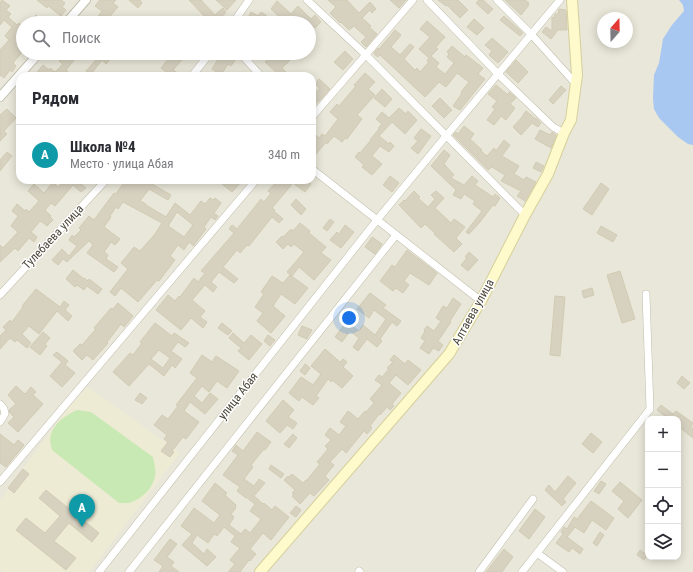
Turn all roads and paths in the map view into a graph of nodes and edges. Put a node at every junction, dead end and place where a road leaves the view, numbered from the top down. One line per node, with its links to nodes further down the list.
1 (86, 0): 9 (street)
2 (249, 0): 10 (street)
3 (307, 0): 12 (street)
4 (413, 0): 12 (street)
5 (427, 0): 19 (street)
6 (496, 0): 11 (street)
7 (560, 0): 11 (street, улица Абая)
8 (572, 0): 21 (main road, Алтаева улица)
9 (72, 16)
10 (238, 16)
11 (531, 34): 19 (street, улица Абая); 21 (street)
12 (366, 55): 23 (street); 25 (street)
13 (33, 60): 16 (street)
14 (205, 60): 17 (street)
15 (247, 60): 18 (street)
16 (22, 72)
17 (195, 72)
18 (258, 72)
19 (498, 74): 24 (street); 25 (street, улица Абая)
20 (16, 79): 22 (street)
21 (576, 84): 24 (main road, Алтаева улица)
22 (0, 97)
23 (316, 112)
24 (564, 133): 29 (main road, Алтаева улица)
25 (446, 136): 29 (street); 30 (street, улица Абая)
26 (316, 172): 30 (street)
27 (102, 184): 33 (street, Тулебаева улица)
28 (253, 184): 37 (street)
29 (525, 215): 34 (main road, Алтаева улица)
30 (376, 220): 31 (street); 40 (street, улица Абая)
31 (396, 235): 34 (street); 41 (street, улица Абая)
32 (646, 294): 39 (street)
33 (0, 295)
34 (481, 300): 42 (main road, Алтаева улица)
35 (0, 404): 36 (street)
36 (0, 422)
37 (0, 482)
38 (533, 499): 43 (street)
39 (537, 553): 44 (street); 45 (street)
40 (99, 572)
41 (128, 572)
42 (260, 572)
43 (479, 572)
44 (522, 572)
45 (563, 572)

